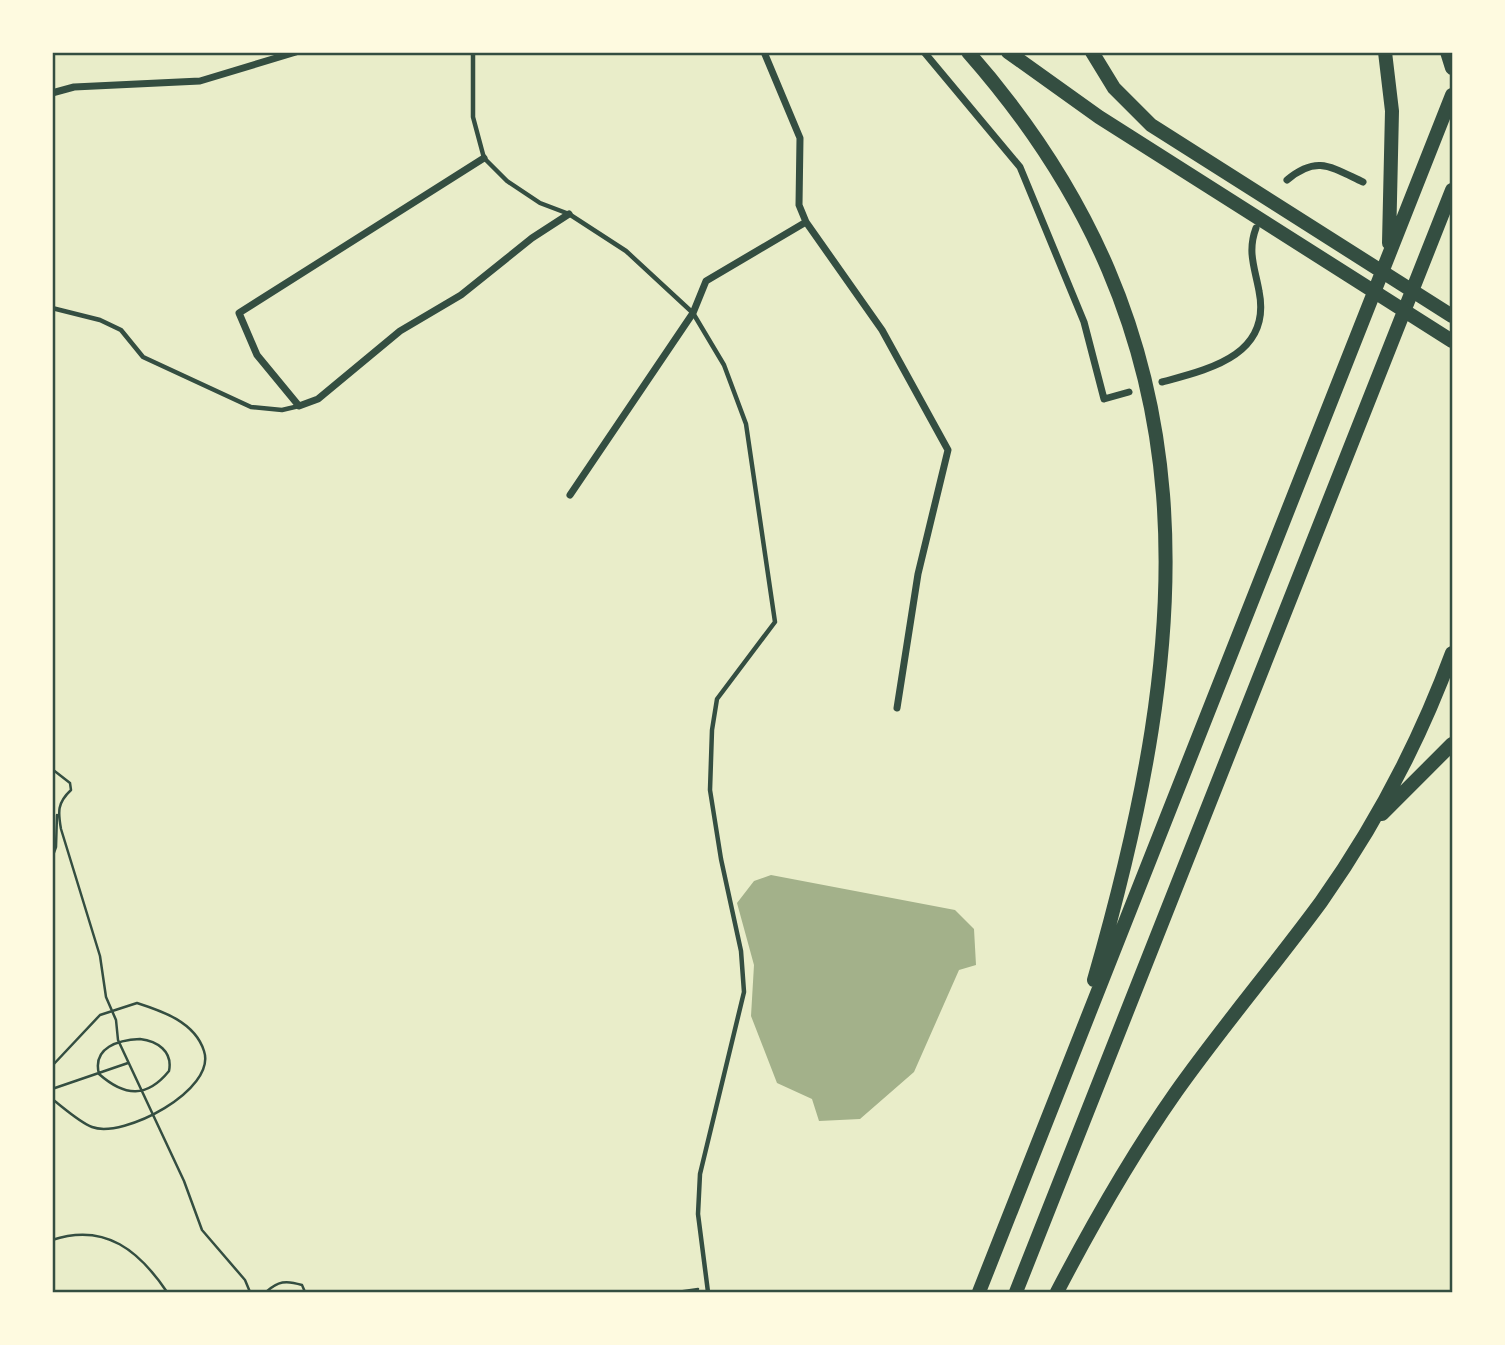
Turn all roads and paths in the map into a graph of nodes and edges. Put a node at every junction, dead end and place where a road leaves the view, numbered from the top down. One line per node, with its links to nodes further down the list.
1 (296, 52): 11 (street)
2 (473, 52): 13 (lane)
3 (764, 52): 18 (street)
4 (924, 52): 26 (street)
5 (968, 52): 41 (highway)
6 (1008, 52): 24 (highway)
7 (1092, 52): 23 (highway)
8 (1385, 52): 20 (highway)
9 (1447, 52): 10 (highway)
10 (1452, 68)
11 (52, 93)
12 (1452, 95): 20 (highway)
13 (484, 158): 17 (lane); 27 (street)
14 (1287, 180): 15 (street)
15 (1363, 182)
16 (1452, 190): 54 (highway)
17 (569, 214): 22 (lane); 27 (street)
18 (806, 222): 22 (street); 30 (street)
19 (1256, 228): 25 (street)
20 (1388, 256): 41 (highway)
21 (52, 308): 27 (lane)
22 (693, 313): 28 (street); 47 (lane)
23 (1452, 316)
24 (1452, 341)
25 (1162, 382)
26 (1129, 392)
27 (299, 406)
28 (570, 495)
29 (1452, 653): 35 (highway)
30 (897, 708)
31 (1452, 744): 35 (highway)
32 (52, 769): 33 (path)
33 (58, 812): 34 (path); 36 (path)
34 (52, 858)
35 (1348, 860): 55 (highway)
36 (112, 1010): 37 (path); 39 (path); 45 (path)
37 (118, 1040): 38 (path); 40 (path); 43 (path)
38 (128, 1063): 40 (path); 43 (path)
39 (52, 1066)
40 (99, 1074): 42 (path); 43 (path)
41 (1065, 1074): 53 (highway)
42 (52, 1088)
43 (142, 1090): 45 (path)
44 (52, 1100): 45 (path)
45 (153, 1113): 49 (path)
46 (52, 1240): 48 (path)
47 (707, 1290): 52 (path)
48 (167, 1293)
49 (250, 1293)
50 (266, 1293): 51 (path)
51 (305, 1293)
52 (677, 1293)
53 (979, 1293)
54 (1016, 1293)
55 (1056, 1293)

